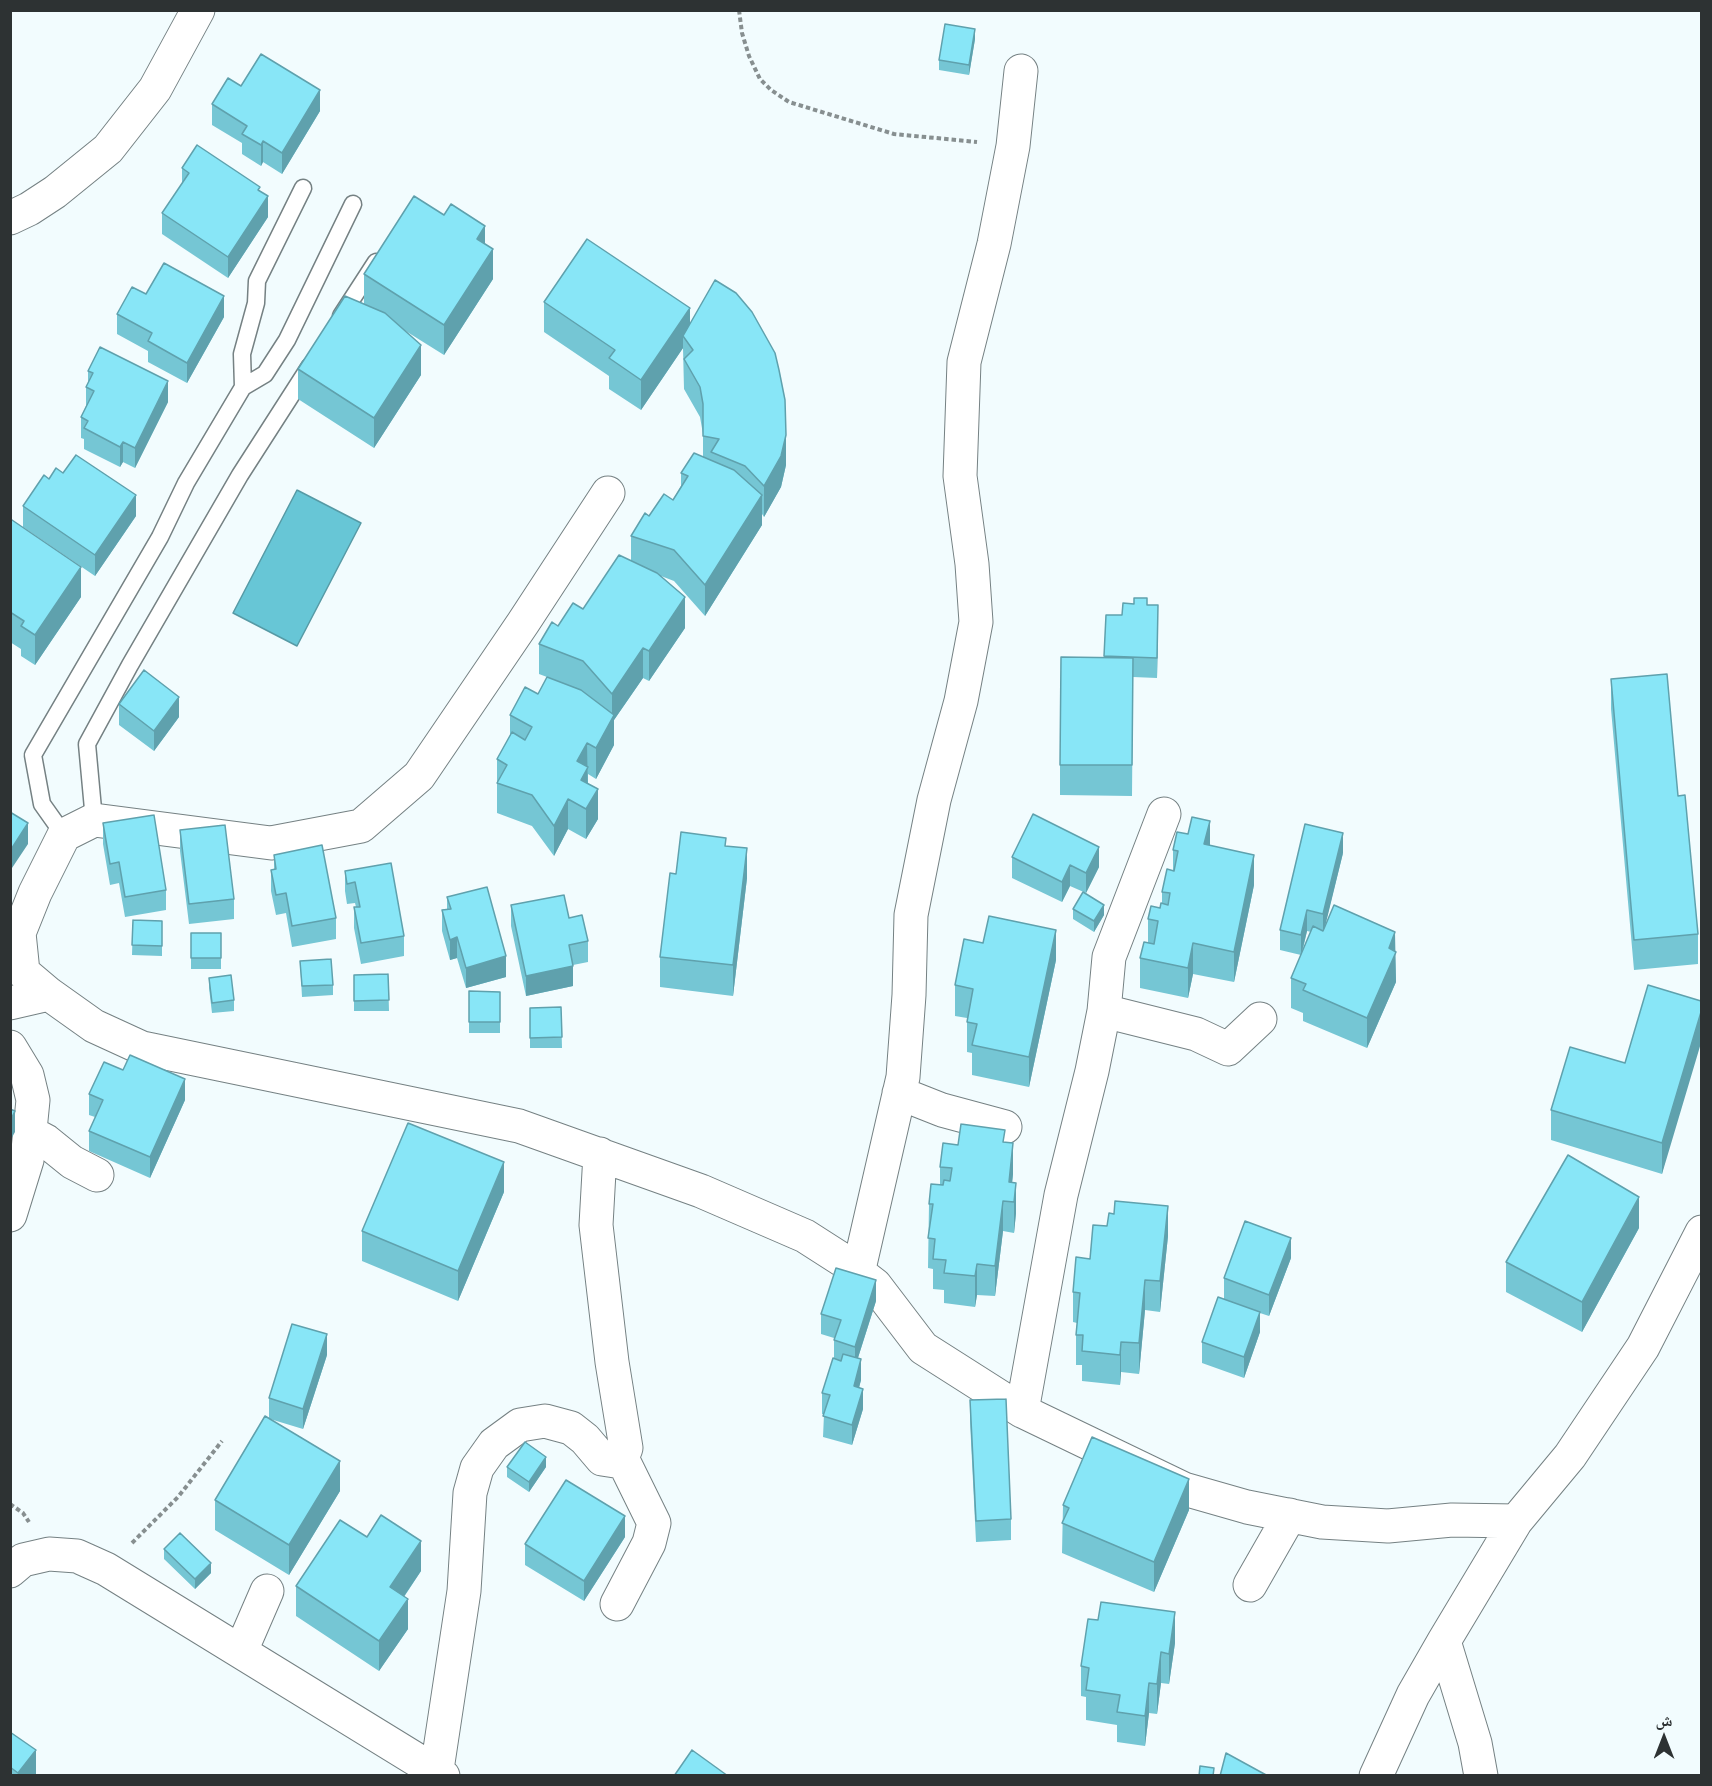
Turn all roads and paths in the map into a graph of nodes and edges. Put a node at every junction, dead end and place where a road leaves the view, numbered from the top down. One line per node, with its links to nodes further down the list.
1 (198, 10): 7 (street)
2 (739, 10): 4 (path)
3 (1021, 72): 4 (street)
4 (1013, 146): 22 (street)
5 (303, 188): 11 (lane)
6 (353, 204): 11 (lane)
7 (10, 218)
8 (387, 244): 9 (lane)
9 (329, 335)
10 (317, 355): 14 (lane)
11 (243, 387): 15 (lane)
12 (608, 493): 14 (street)
13 (1164, 814): 19 (street)
14 (94, 820): 15 (street)
15 (64, 835): 16 (street)
16 (17, 973): 17 (street)
17 (49, 994): 18 (street); 25 (street)
18 (10, 1003)
19 (1104, 1011): 20 (street); 30 (street)
20 (1260, 1019)
21 (10, 1047): 24 (street)
22 (899, 1093): 23 (street); 29 (street)
23 (1005, 1127)
24 (31, 1134): 26 (street); 27 (street)
25 (600, 1154): 29 (street); 32 (street)
26 (97, 1176)
27 (10, 1215)
28 (1701, 1232): 34 (street)
29 (858, 1273): 30 (street)
30 (1022, 1411): 33 (street)
31 (222, 1441): 35 (path)
32 (622, 1458): 39 (street); 42 (street)
33 (1290, 1515): 34 (street); 37 (street)
34 (1516, 1521): 40 (street)
35 (106, 1569): 36 (street); 41 (street)
36 (10, 1571)
37 (1250, 1586)
38 (267, 1591): 41 (street)
39 (617, 1604)
40 (1444, 1641): 43 (street); 44 (street)
41 (241, 1651): 42 (street)
42 (438, 1774)
43 (1376, 1776)
44 (1481, 1776)

